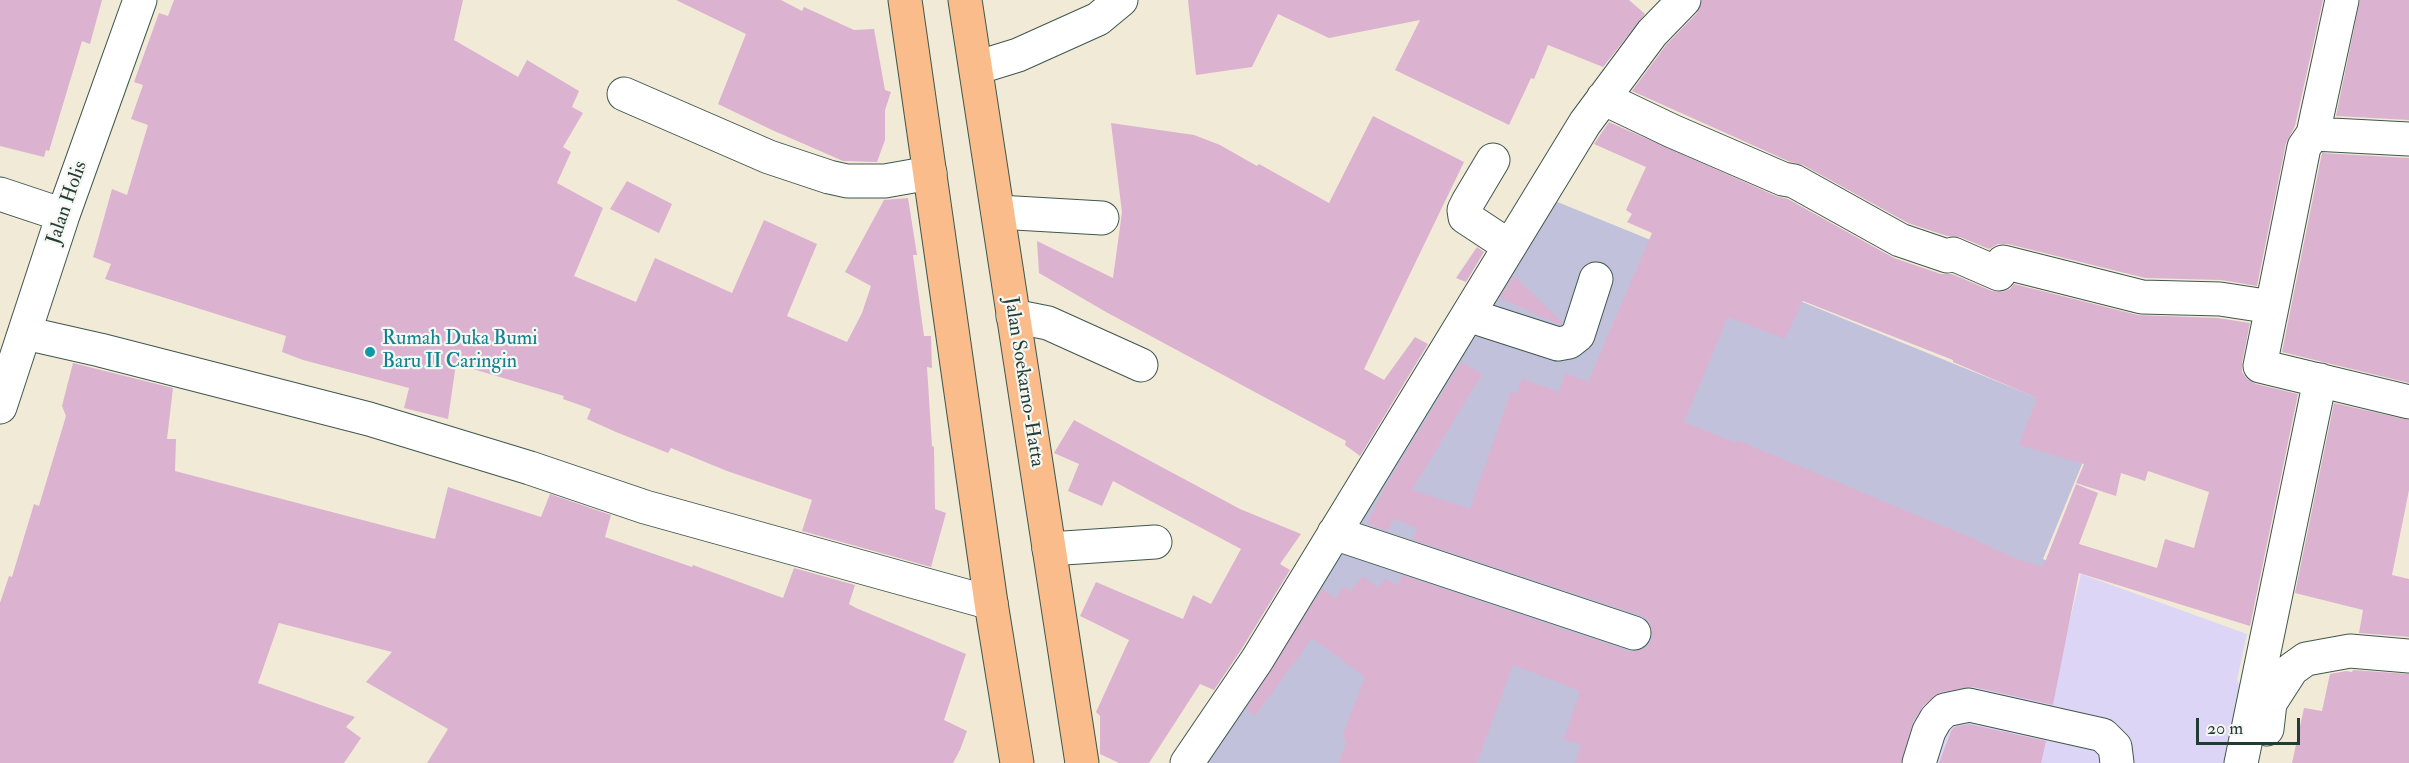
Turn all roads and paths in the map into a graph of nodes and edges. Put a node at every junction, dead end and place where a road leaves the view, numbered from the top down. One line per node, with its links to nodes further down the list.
1 (140, 0): 16 (street, Jalan Holis)
2 (905, 0): 13 (highway)
3 (965, 0): 7 (highway, Jalan Soekarno-Hatta)
4 (1121, 0): 7 (street)
5 (1684, 0): 9 (street)
6 (2342, 0): 10 (street)
7 (976, 68): 15 (highway, Jalan Soekarno-Hatta)
8 (624, 94): 13 (street)
9 (1603, 98): 18 (street); 20 (street)
10 (2313, 134): 11 (street); 20 (street)
11 (2409, 140)
12 (1493, 160): 18 (street)
13 (930, 173): 31 (highway)
14 (0, 194): 16 (street)
15 (998, 212): 17 (street); 22 (highway, Jalan Soekarno-Hatta)
16 (63, 215): 23 (street, Jalan Holis)
17 (1102, 218)
18 (1509, 246): 21 (street)
19 (1596, 279): 21 (street)
20 (2272, 307): 25 (street)
21 (1468, 315): 28 (street)
22 (1013, 316): 24 (street); 30 (highway, Jalan Soekarno-Hatta)
23 (25, 333): 27 (street, Jalan Holis); 31 (street)
24 (1141, 365)
25 (2320, 380): 26 (street); 39 (street)
26 (2409, 402)
27 (0, 407)
28 (1334, 533): 32 (street); 36 (street)
29 (1155, 542): 30 (street)
30 (1049, 549): 35 (highway, Jalan Soekarno-Hatta)
31 (991, 603): 34 (highway)
32 (1634, 633)
33 (2409, 656): 40 (street)
34 (1017, 763)
35 (1082, 763)
36 (1187, 763)
37 (1919, 763): 38 (street)
38 (2117, 763)
39 (2241, 763)
40 (2262, 763)

